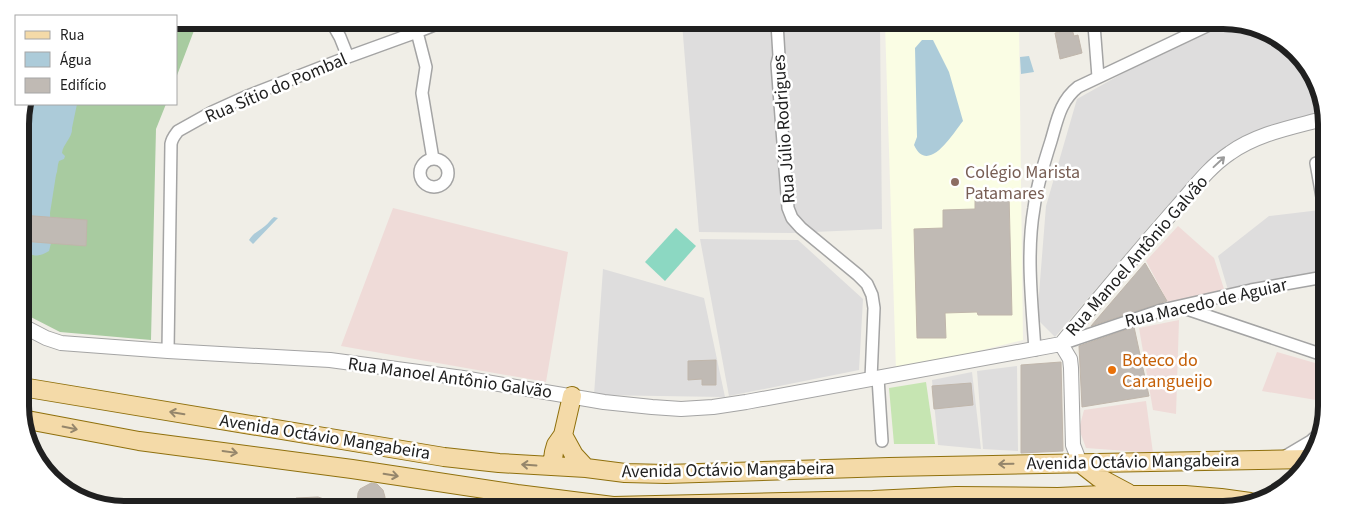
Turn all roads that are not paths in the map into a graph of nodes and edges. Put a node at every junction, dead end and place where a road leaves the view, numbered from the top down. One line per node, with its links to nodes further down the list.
1 (336, 29): 7 (street)
2 (424, 29): 6 (street, Rua Sítio do Pombal)
3 (777, 29): 20 (street, Rua Júlio Rodrigues)
4 (1094, 29): 8 (street)
5 (1200, 29): 8 (street)
6 (417, 32): 7 (street, Rua Sítio do Pombal); 10 (street)
7 (348, 57): 18 (street, Rua Sítio do Pombal)
8 (1098, 77): 17 (street)
9 (1318, 120): 16 (street, Rua Manoel Antônio Galvão, one-way to 9)
10 (433, 159)
11 (1318, 163): 12 (street)
12 (1318, 174)
13 (1318, 278): 14 (street, Rua Macedo de Aguiar)
14 (1180, 307): 16 (street, Rua Macedo de Aguiar); 19 (street)
15 (29, 329): 18 (street, Rua Manoel Antônio Galvão)
16 (1061, 344): 17 (street, Rua Manoel Antônio Galvão); 29 (street)
17 (1035, 350): 20 (street, Rua Manoel Antônio Galvão)
18 (168, 351): 22 (street, Rua Manoel Antônio Galvão)
19 (1318, 353)
20 (875, 379): 22 (street, Rua Manoel Antônio Galvão); 25 (street)
21 (29, 388): 30 (main road, Avenida Octávio Mangabeira, one-way to 21)
22 (572, 396): 24 (main road)
23 (30, 421): 34 (main road, Avenida Octávio Mangabeira, one-way to 34)
24 (563, 435): 30 (main road); 31 (main road)
25 (882, 441)
26 (1312, 442): 28 (street)
27 (1302, 459): 28 (main road, Avenida Octávio Mangabeira)
28 (1278, 460): 29 (main road, Avenida Octávio Mangabeira)
29 (1080, 463): 31 (main road, Avenida Octávio Mangabeira, one-way to 31); 32 (main road)
30 (552, 466): 31 (main road, Avenida Octávio Mangabeira)
31 (586, 468)
32 (1133, 495): 33 (main road, Avenida Octávio Mangabeira); 35 (main road, Avenida Octávio Mangabeira, one-way to 32)
33 (1236, 500)
34 (573, 501)
35 (830, 501)

